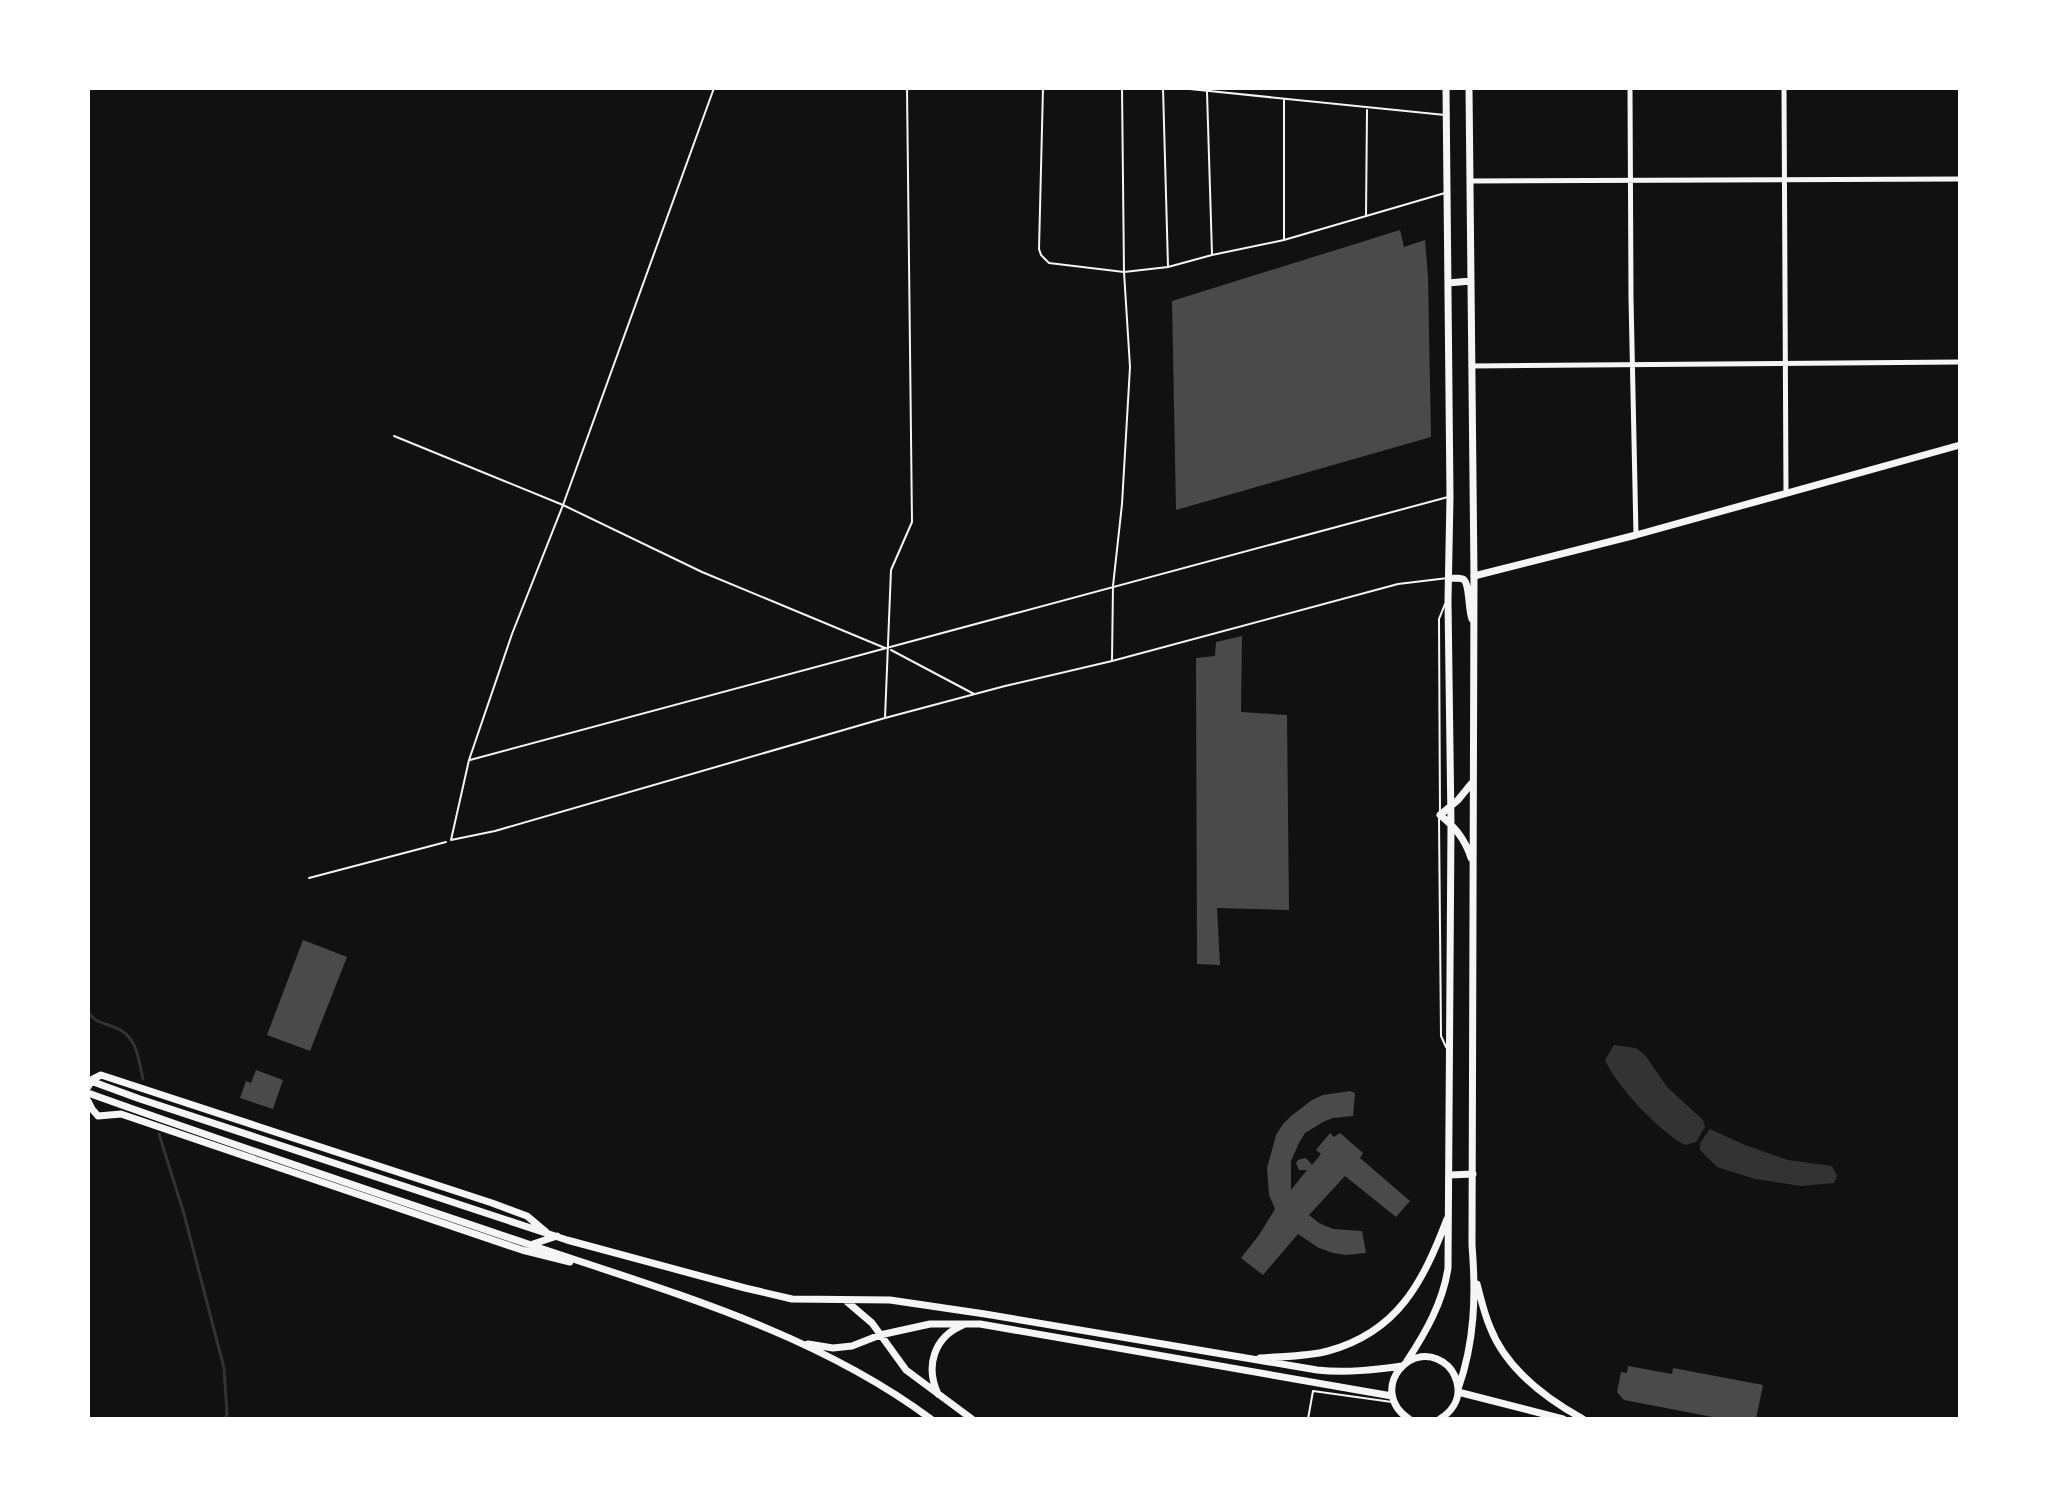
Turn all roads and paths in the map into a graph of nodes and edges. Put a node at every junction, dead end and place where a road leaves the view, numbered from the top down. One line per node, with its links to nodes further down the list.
1 (714, 88): 35 (lane)
2 (907, 88): 42 (lane)
3 (1043, 88): 24 (lane)
4 (1122, 88): 24 (lane)
5 (1163, 88): 23 (lane)
6 (1180, 88): 11 (lane)
7 (1446, 88): 14 (main road)
8 (1469, 88): 17 (main road)
9 (1630, 88): 18 (street)
10 (1784, 88): 16 (street)
11 (1207, 91): 12 (lane); 22 (lane)
12 (1284, 99): 13 (lane); 21 (lane)
13 (1367, 107): 14 (lane); 20 (lane)
14 (1447, 116): 19 (main road)
15 (1960, 179): 16 (street)
16 (1784, 180): 18 (street); 28 (street)
17 (1470, 181): 18 (street); 25 (main road)
18 (1631, 181): 29 (street)
19 (1447, 193): 20 (lane); 26 (main road)
20 (1366, 216): 21 (lane)
21 (1284, 240): 22 (lane)
22 (1212, 255): 23 (lane)
23 (1168, 267): 24 (lane)
24 (1124, 272): 39 (lane)
25 (1471, 281): 26 (main road); 30 (main road)
26 (1448, 283): 34 (main road)
27 (1960, 362): 28 (street)
28 (1785, 363): 29 (street); 33 (street)
29 (1633, 364): 30 (street); 36 (street)
30 (1471, 366): 37 (main road)
31 (394, 436): 35 (lane)
32 (1960, 445): 33 (main road)
33 (1786, 493): 36 (main road)
34 (1450, 497): 38 (main road); 39 (lane)
35 (563, 505): 42 (lane); 46 (lane)
36 (1636, 535): 37 (main road)
37 (1474, 576): 41 (main road)
38 (1449, 578): 40 (main road); 41 (main road); 43 (lane)
39 (1113, 586): 42 (lane); 43 (lane)
40 (1448, 601): 48 (main road); 49 (lane)
41 (1474, 625): 47 (main road)
42 (888, 649): 44 (lane); 45 (lane); 46 (lane)
43 (1112, 661): 44 (lane)
44 (975, 695): 45 (lane)
45 (885, 718): 51 (lane)
46 (469, 760): 51 (lane)
47 (1473, 782): 48 (main road); 52 (main road)
48 (1450, 808): 49 (main road); 50 (main road)
49 (1440, 815): 50 (main road); 54 (lane)
50 (1451, 824): 52 (main road); 54 (main road)
51 (451, 840): 53 (path)
52 (1473, 868): 58 (main road)
53 (309, 878)
54 (1450, 1051): 59 (main road)
55 (88, 1080): 61 (main road)
56 (88, 1090): 61 (main road); 63 (main road)
57 (88, 1101): 64 (main road)
58 (1473, 1174): 59 (main road); 65 (main road)
59 (1450, 1175): 60 (main road)
60 (1449, 1213): 70 (main road); 71 (main road)
61 (547, 1233): 62 (main road)
62 (557, 1236): 63 (main road); 66 (main road)
63 (531, 1245): 64 (main road)
64 (602, 1268): 69 (main road)
65 (1475, 1275): 72 (main road); 82 (main road)
66 (845, 1300): 68 (main road); 70 (main road)
67 (966, 1324): 68 (main road); 73 (main road); 74 (main road)
68 (880, 1335): 69 (main road); 73 (main road)
69 (802, 1343): 76 (main road)
70 (1246, 1359): 71 (main road)
71 (1404, 1364): 72 (main road); 74 (main road)
72 (1458, 1391): 80 (main road); 81 (main road)
73 (939, 1396): 77 (main road)
74 (1393, 1399): 75 (main road); 78 (lane)
75 (1398, 1416): 79 (main road)
76 (931, 1419)
77 (972, 1419)
78 (1308, 1419)
79 (1409, 1419)
80 (1440, 1419)
81 (1563, 1419)
82 (1583, 1419)

